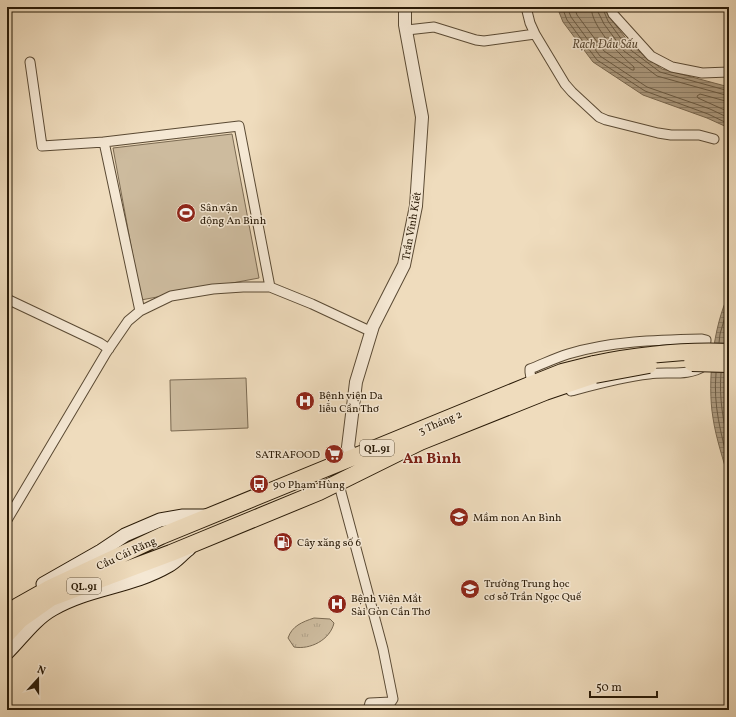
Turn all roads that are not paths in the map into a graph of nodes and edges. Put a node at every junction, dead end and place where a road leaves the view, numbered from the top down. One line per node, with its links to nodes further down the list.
1 (406, 7): 4 (street, Trần Vĩnh Kiết)
2 (526, 7): 5 (street)
3 (610, 7): 7 (street)
4 (406, 30): 5 (street); 13 (street, Trần Vĩnh Kiết)
5 (535, 34): 8 (street)
6 (30, 62): 9 (street)
7 (729, 72)
8 (714, 139)
9 (104, 142): 10 (street); 12 (street)
10 (270, 287): 12 (street); 13 (street)
11 (7, 299): 14 (street)
12 (140, 311): 14 (street)
13 (372, 332): 19 (street, Trần Vĩnh Kiết)
14 (109, 349): 22 (street)
15 (729, 352): 17 (highway, 3 Tháng 2 / QL.91, bridge)
16 (729, 364): 17 (highway, 3 Tháng 2 / QL.91, bridge)
17 (594, 370): 18 (highway, 3 Tháng 2 / QL.91)
18 (538, 388): 18 (street); 19 (highway, 3 Tháng 2 / QL.91); 20 (highway, 3 Tháng 2 / QL.91)
19 (353, 458): 21 (highway, 3 Tháng 2 / QL.91)
20 (338, 481): 24 (highway, 3 Tháng 2 / QL.91); 30 (street)
21 (212, 516): 23 (highway, 3 Tháng 2 / QL.91); 26 (main road)
22 (7, 520)
23 (162, 536): 27 (highway, Cầu Cái Răng / QL.91)
24 (197, 542): 25 (highway, 3 Tháng 2 / QL.91); 29 (main road)
25 (171, 553): 28 (highway, Cầu Cái Răng / QL.91)
26 (7, 607)
27 (7, 616)
28 (7, 634)
29 (7, 652)
30 (368, 710)

